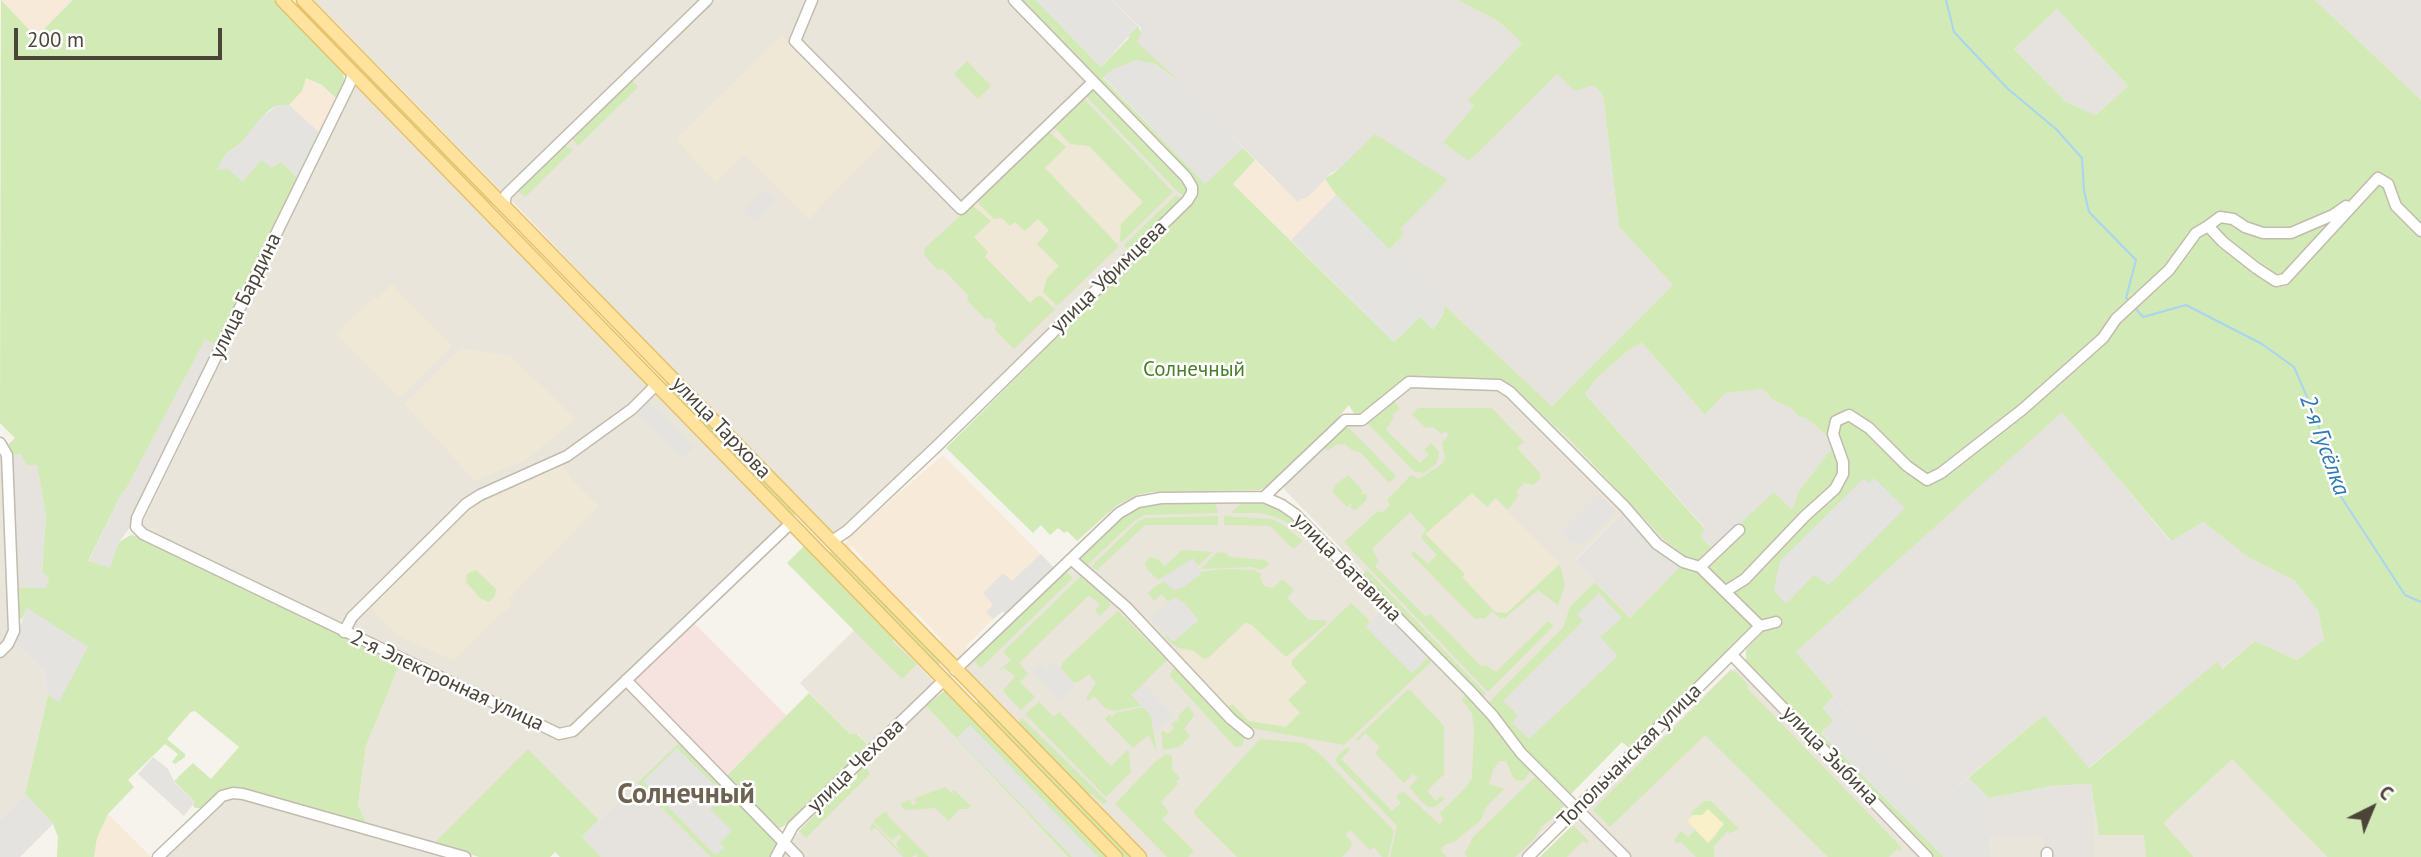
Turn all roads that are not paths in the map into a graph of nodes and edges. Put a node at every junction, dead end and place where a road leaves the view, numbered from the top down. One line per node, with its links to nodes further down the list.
1 (282, 0): 7 (main road, улица Тархова)
2 (303, 0): 6 (main road, улица Тархова)
3 (707, 0): 10 (street)
4 (813, 0): 8 (street)
5 (1014, 0): 8 (street, улица Уфимцева)
6 (362, 61): 7 (main road); 10 (main road, улица Тархова)
7 (353, 72): 11 (main road, улица Тархова); 18 (street, улица Бардина)
8 (1093, 82): 21 (street, улица Уфимцева)
9 (2363, 193): 12 (street); 12 (street); 13 (street)
10 (503, 206): 11 (main road); 17 (main road, улица Тархова)
11 (492, 217): 14 (main road, улица Тархова)
12 (2208, 226): 25 (street)
13 (2421, 231)
14 (656, 385): 19 (main road, улица Тархова); 28 (street)
15 (0, 443): 29 (street)
16 (1264, 497): 23 (street, улица Батавина); 24 (street); 37 (street, улица Батавина)
17 (803, 512): 19 (main road); 21 (main road, улица Тархова)
18 (137, 518): 28 (street, 2-я Электронная улица)
19 (791, 523): 22 (main road, улица Тархова); 32 (street, 2-я Электронная улица)
20 (1739, 530): 24 (street)
21 (832, 541): 22 (main road); 31 (main road, улица Тархова)
22 (820, 554): 33 (main road, улица Тархова)
23 (1071, 559): 31 (street, улица Батавина); 36 (street)
24 (1700, 567): 25 (street)
25 (1726, 591): 27 (street)
26 (1776, 622): 27 (street)
27 (1760, 626): 30 (street, Топольчанская улица)
28 (344, 632): 32 (street, 2-я Электронная улица)
29 (0, 652)
30 (1732, 655): 37 (street, Топольчанская улица); 47 (street, улица Зыбина)
31 (955, 670): 33 (main road); 34 (main road, улица Тархова)
32 (626, 680): 38 (street)
33 (943, 681): 35 (main road, улица Тархова); 38 (street, улица Чехова)
34 (978, 693): 35 (main road); 44 (main road, улица Тархова)
35 (966, 705): 43 (main road, улица Тархова)
36 (1248, 733)
37 (1578, 809): 45 (street, Топольчанская улица); 46 (street, улица Батавина)
38 (784, 842): 41 (street, улица Чехова); 42 (street)
39 (158, 857): 40 (street)
40 (465, 857)
41 (776, 857)
42 (798, 857)
43 (1116, 857)
44 (1140, 857)
45 (1528, 857)
46 (1625, 857)
47 (1927, 857)

